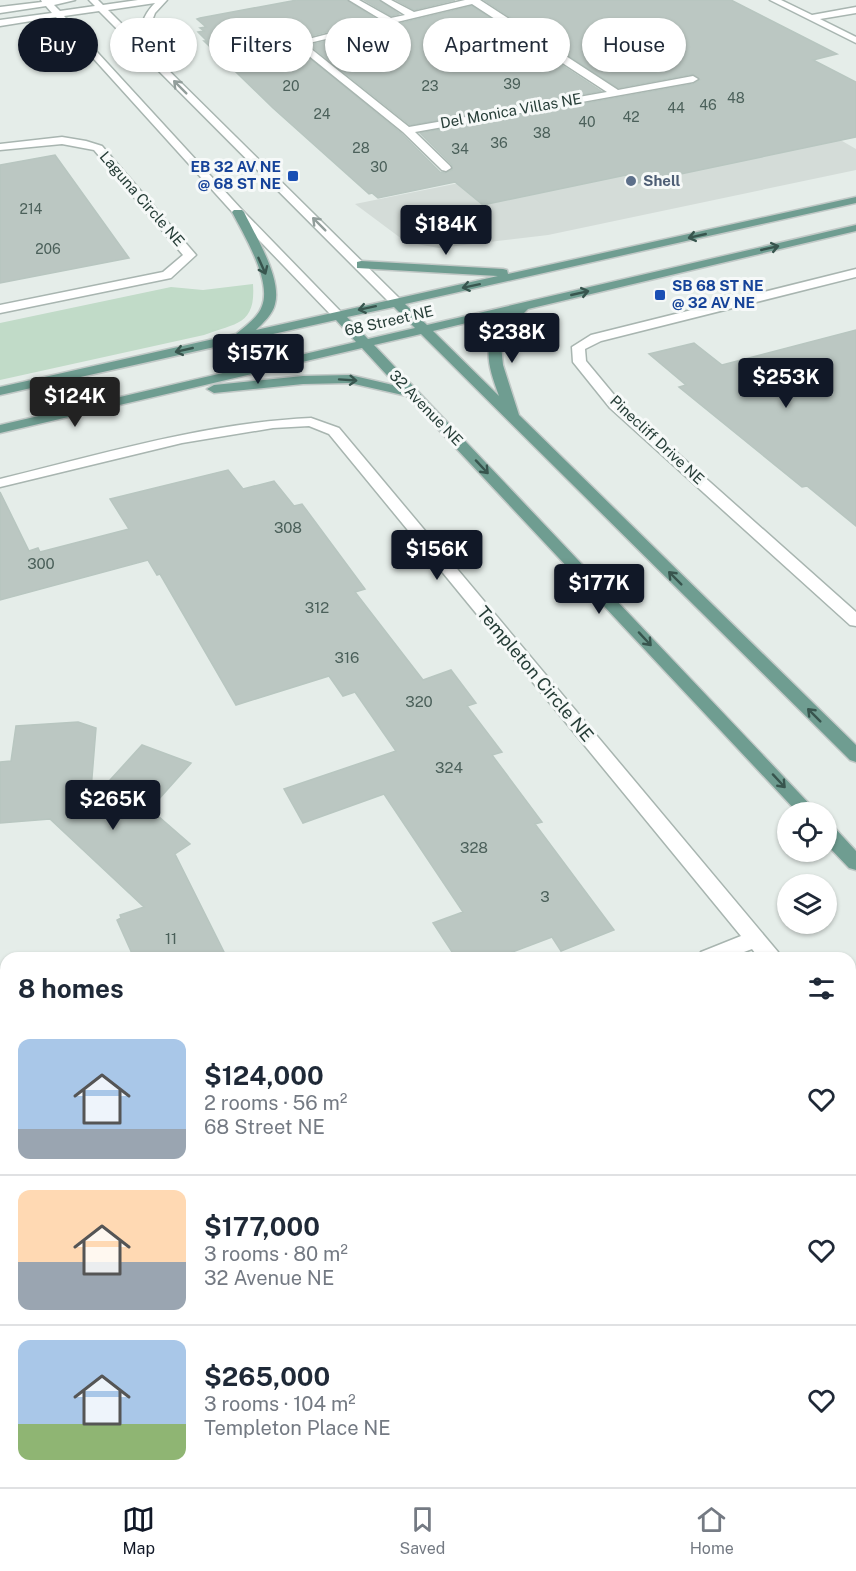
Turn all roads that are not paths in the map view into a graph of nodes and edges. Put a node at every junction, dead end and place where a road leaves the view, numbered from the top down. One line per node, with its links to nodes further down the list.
1 (71, 0): 9 (street)
2 (93, 0): 10 (street)
3 (155, 0): 10 (street)
4 (163, 0): 16 (street)
5 (353, 0): 17 (street)
6 (385, 0): 14 (street)
7 (475, 0): 14 (street, Del Monica Villas NE); 27 (street, Del Monica Villas NE)
8 (774, 0): 19 (street)
9 (47, 2): 11 (street); 13 (street, 32 Avenue NE)
10 (101, 8): 13 (street); 15 (street)
11 (0, 10)
12 (856, 10): 19 (street)
13 (59, 15): 20 (street); 32 (street, 32 Avenue NE)
14 (412, 15): 18 (street, Del Monica Villas NE)
15 (111, 18)
16 (149, 18)
17 (384, 18)
18 (398, 18)
19 (811, 18): 22 (street)
20 (0, 23)
21 (325, 36): 23 (street, Del Monica Villas NE)
22 (856, 40)
23 (325, 65)
24 (165, 72): 34 (street, one-way to 24)
25 (334, 72): 28 (street, Del Monica Villas NE)
26 (693, 79): 27 (street, Del Monica Villas NE)
27 (616, 93): 28 (street, Del Monica Villas NE)
28 (407, 130): 30 (street, Del Monica Villas NE)
29 (0, 147): 39 (street, Laguna Circle NE)
30 (446, 168)
31 (856, 200): 36 (main road, 68 Street NE, one-way to 36)
32 (238, 212): 40 (street, 32 Avenue NE); 42 (main road, one-way to 42)
33 (856, 228): 38 (main road, 68 Street NE, one-way to 33)
34 (361, 265): 36 (main road); 37 (street)
35 (856, 273): 50 (street, Pinecliff Drive NE)
36 (529, 274): 37 (main road, 68 Street NE, one-way to 37)
37 (396, 302): 40 (main road, 68 Street NE, one-way to 40); 41 (main road)
38 (523, 307): 41 (main road, 68 Street NE); 47 (main road)
39 (0, 309)
40 (338, 315): 42 (main road, 68 Street NE); 43 (main road, 32 Avenue NE)
41 (424, 330): 43 (main road, 68 Street NE); 47 (main road)
42 (241, 337): 44 (main road, 68 Street NE, one-way to 44)
43 (364, 344): 45 (main road, 32 Avenue NE); 46 (main road, 68 Street NE)
44 (0, 391)
45 (414, 394): 46 (main road, one-way to 45); 52 (main road, 32 Avenue NE, one-way to 52)
46 (144, 396): 48 (main road, 68 Street NE)
47 (516, 421): 51 (main road, one-way to 47)
48 (0, 429)
49 (0, 483): 55 (street, Templeton Circle NE)
50 (856, 621)
51 (856, 756)
52 (799, 802)
53 (837, 843): 54 (main road)
54 (856, 863)
55 (755, 939): 56 (street); 57 (street, Templeton Circle NE)
56 (723, 952)
57 (766, 952)

